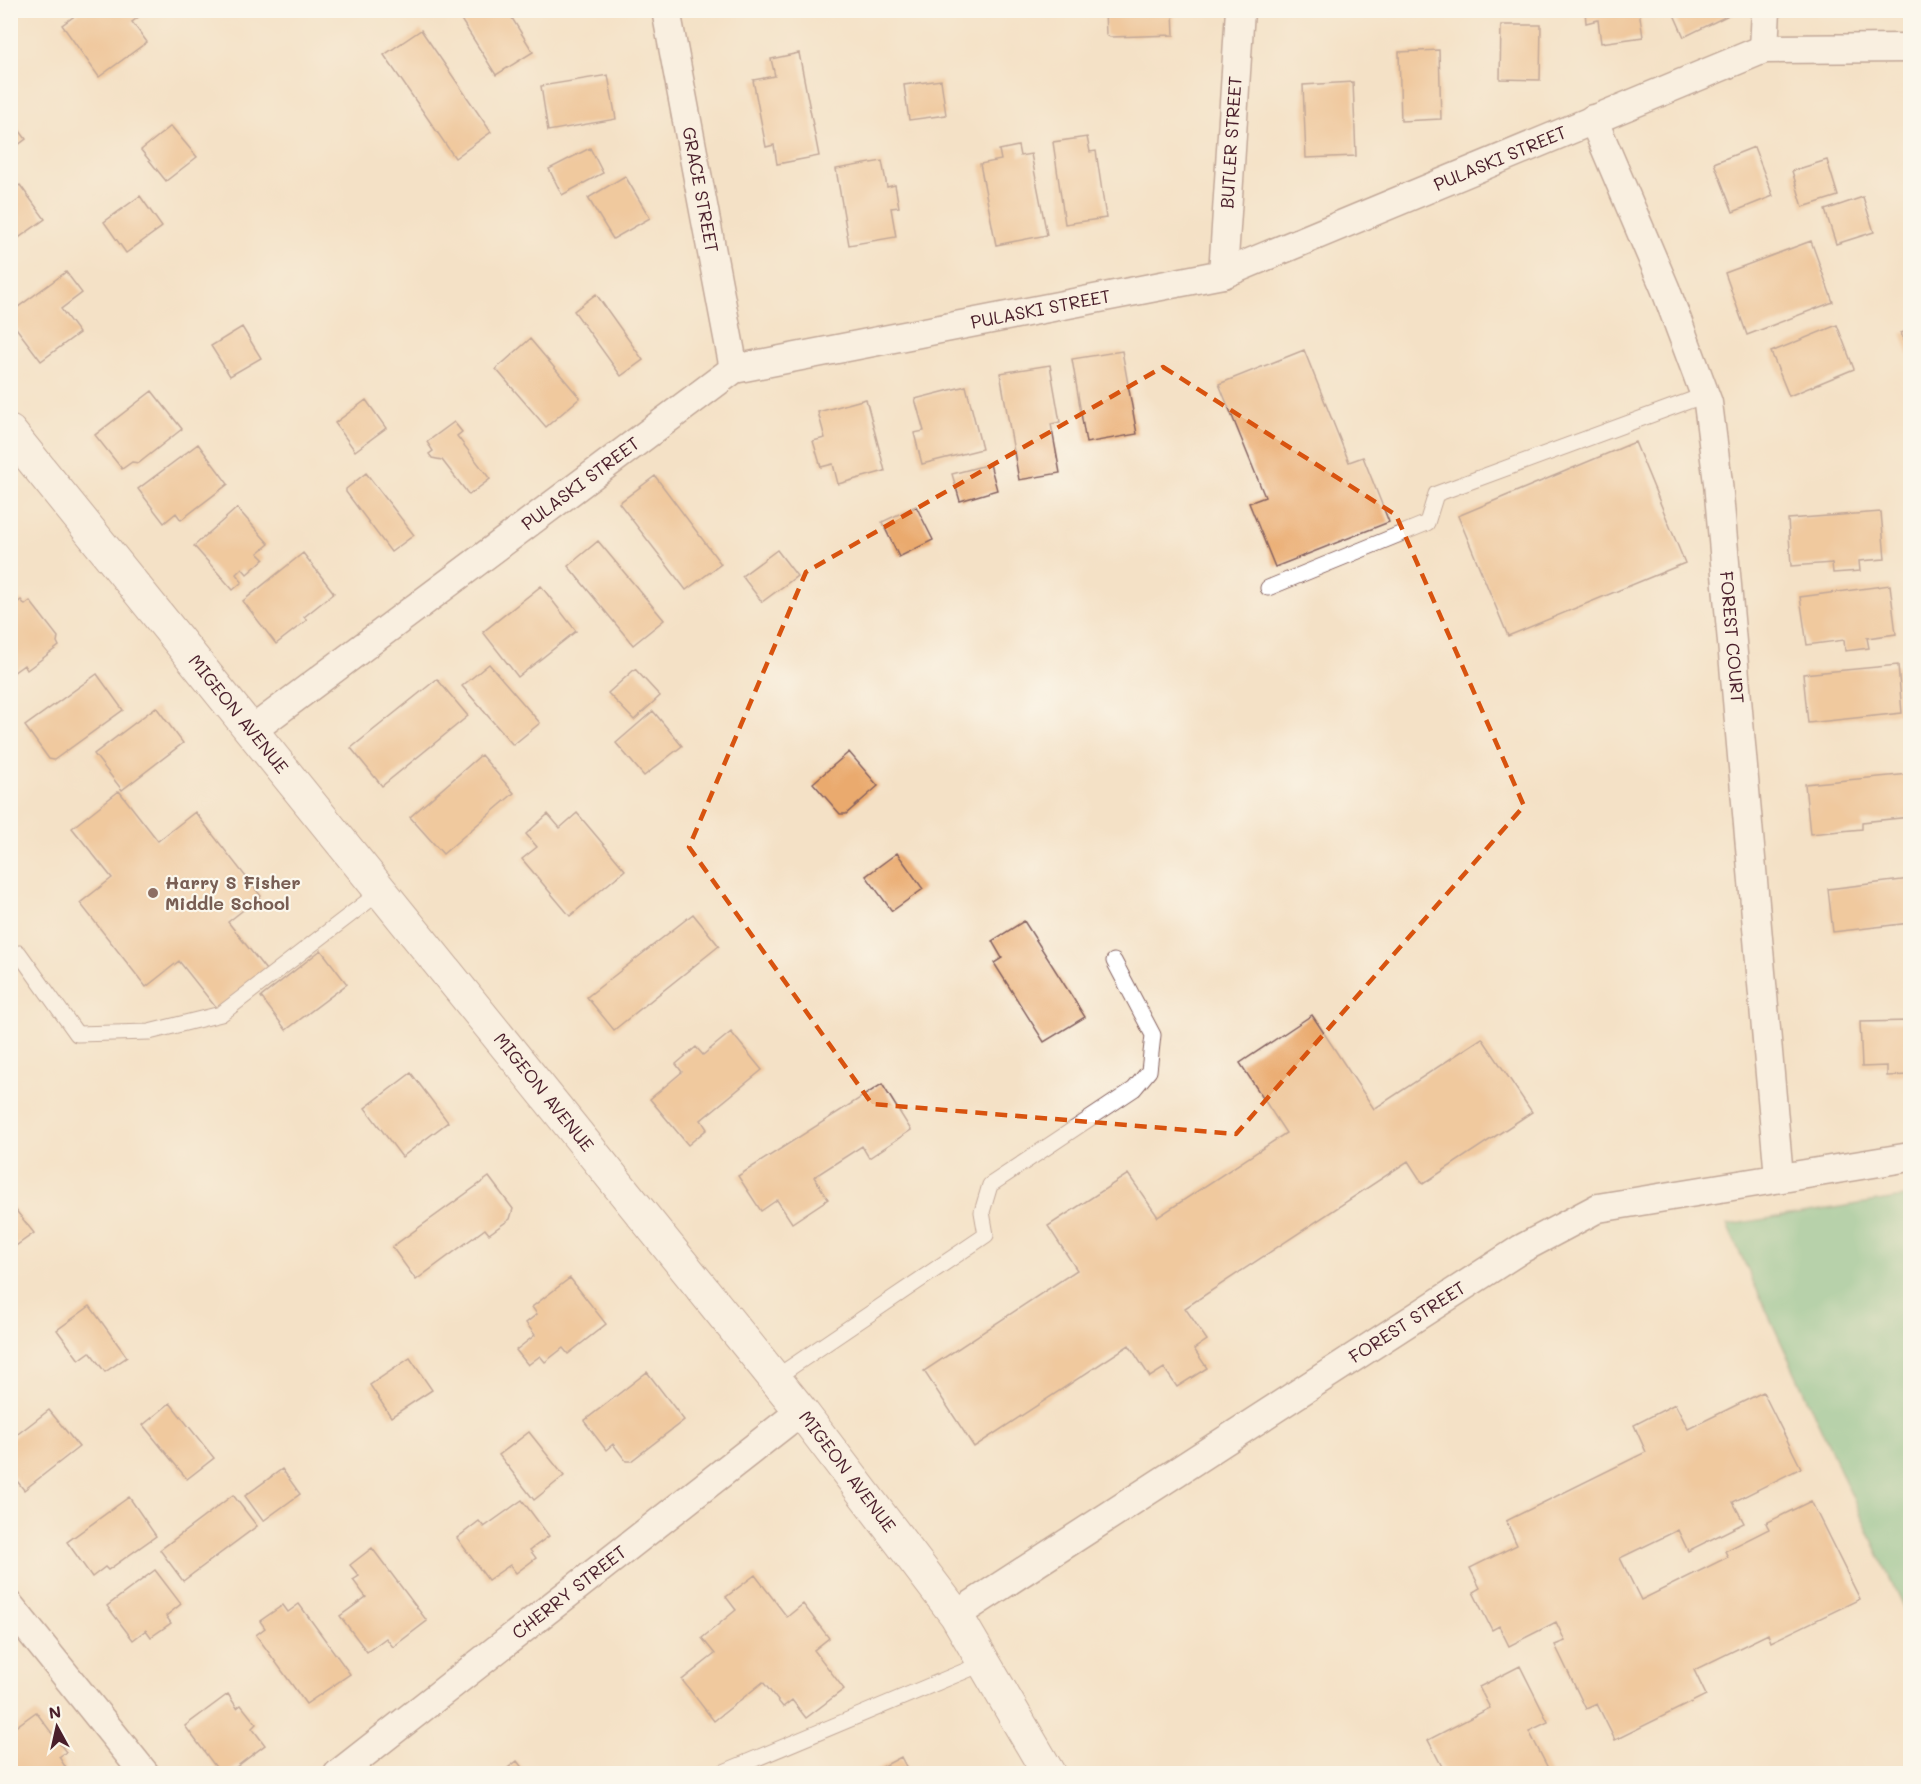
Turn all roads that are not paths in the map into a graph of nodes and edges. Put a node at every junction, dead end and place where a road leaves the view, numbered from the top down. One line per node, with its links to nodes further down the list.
1 (666, 10): 8 (street, GRACE STREET)
2 (1240, 10): 7 (street, BUTLER STREET)
3 (1766, 10): 5 (street)
4 (1911, 48): 5 (street, PULASKI STREET)
5 (1764, 49): 6 (street, PULASKI STREET)
6 (1593, 119): 7 (street, PULASKI STREET); 9 (street, FOREST COURT)
7 (1223, 274): 8 (street, PULASKI STREET)
8 (734, 369): 12 (street, PULASKI STREET)
9 (1705, 395): 11 (lane); 17 (street, FOREST COURT)
10 (10, 432): 12 (main road, MIGEON AVENUE)
11 (1268, 588)
12 (250, 731): 13 (main road, MIGEON AVENUE)
13 (381, 891): 14 (lane); 18 (main road, MIGEON AVENUE)
14 (19, 953)
15 (1114, 962): 18 (lane)
16 (1911, 1157): 17 (street, FOREST STREET)
17 (1779, 1177): 21 (street, FOREST STREET)
18 (774, 1378): 19 (main road, MIGEON AVENUE)
19 (801, 1411): 21 (main road, MIGEON AVENUE); 24 (street, CHERRY STREET)
20 (10, 1606): 23 (street)
21 (956, 1615): 22 (main road, MIGEON AVENUE)
22 (984, 1663): 25 (lane); 26 (main road, MIGEON AVENUE)
23 (145, 1773)
24 (338, 1773)
25 (718, 1773)
26 (1049, 1773)

